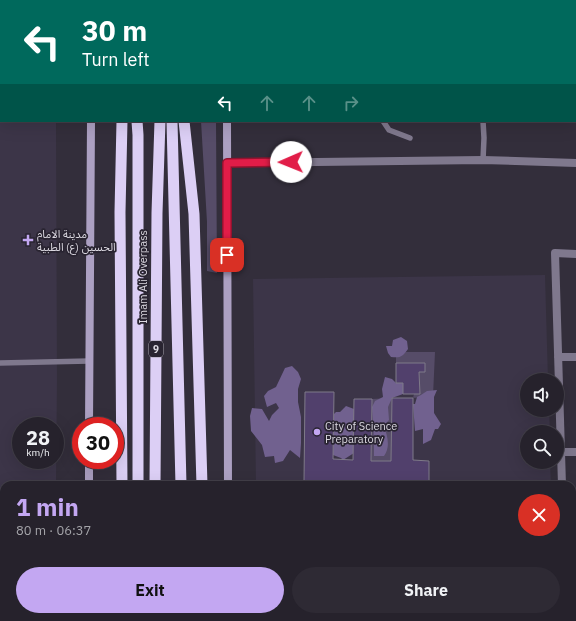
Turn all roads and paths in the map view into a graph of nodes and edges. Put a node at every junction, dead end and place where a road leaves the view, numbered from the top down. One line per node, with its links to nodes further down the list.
1 (91, 122): 17 (main road)
2 (122, 122): 26 (highway)
3 (137, 122): 27 (highway, Imam Ali Overpass / 9)
4 (160, 122): 28 (highway, Imam Ali Overpass / 9)
5 (172, 122): 29 (highway)
6 (184, 122): 30 (highway)
7 (226, 122): 12 (main road)
8 (384, 122): 10 (lane)
9 (483, 122): 11 (lane)
10 (410, 138)
11 (483, 160): 12 (street); 13 (street)
12 (227, 163): 31 (main road)
13 (576, 163)
14 (576, 254): 15 (street)
15 (558, 356): 16 (street); 20 (street)
16 (576, 357)
17 (89, 361): 18 (lane); 19 (main road)
18 (0, 363)
19 (89, 417)
20 (560, 425)
21 (564, 452): 22 (street)
22 (576, 452)
23 (89, 469): 25 (main road)
24 (562, 469): 32 (street)
25 (89, 481)
26 (122, 481)
27 (138, 481)
28 (155, 481)
29 (181, 481)
30 (202, 481)
31 (228, 481)
32 (562, 481)

